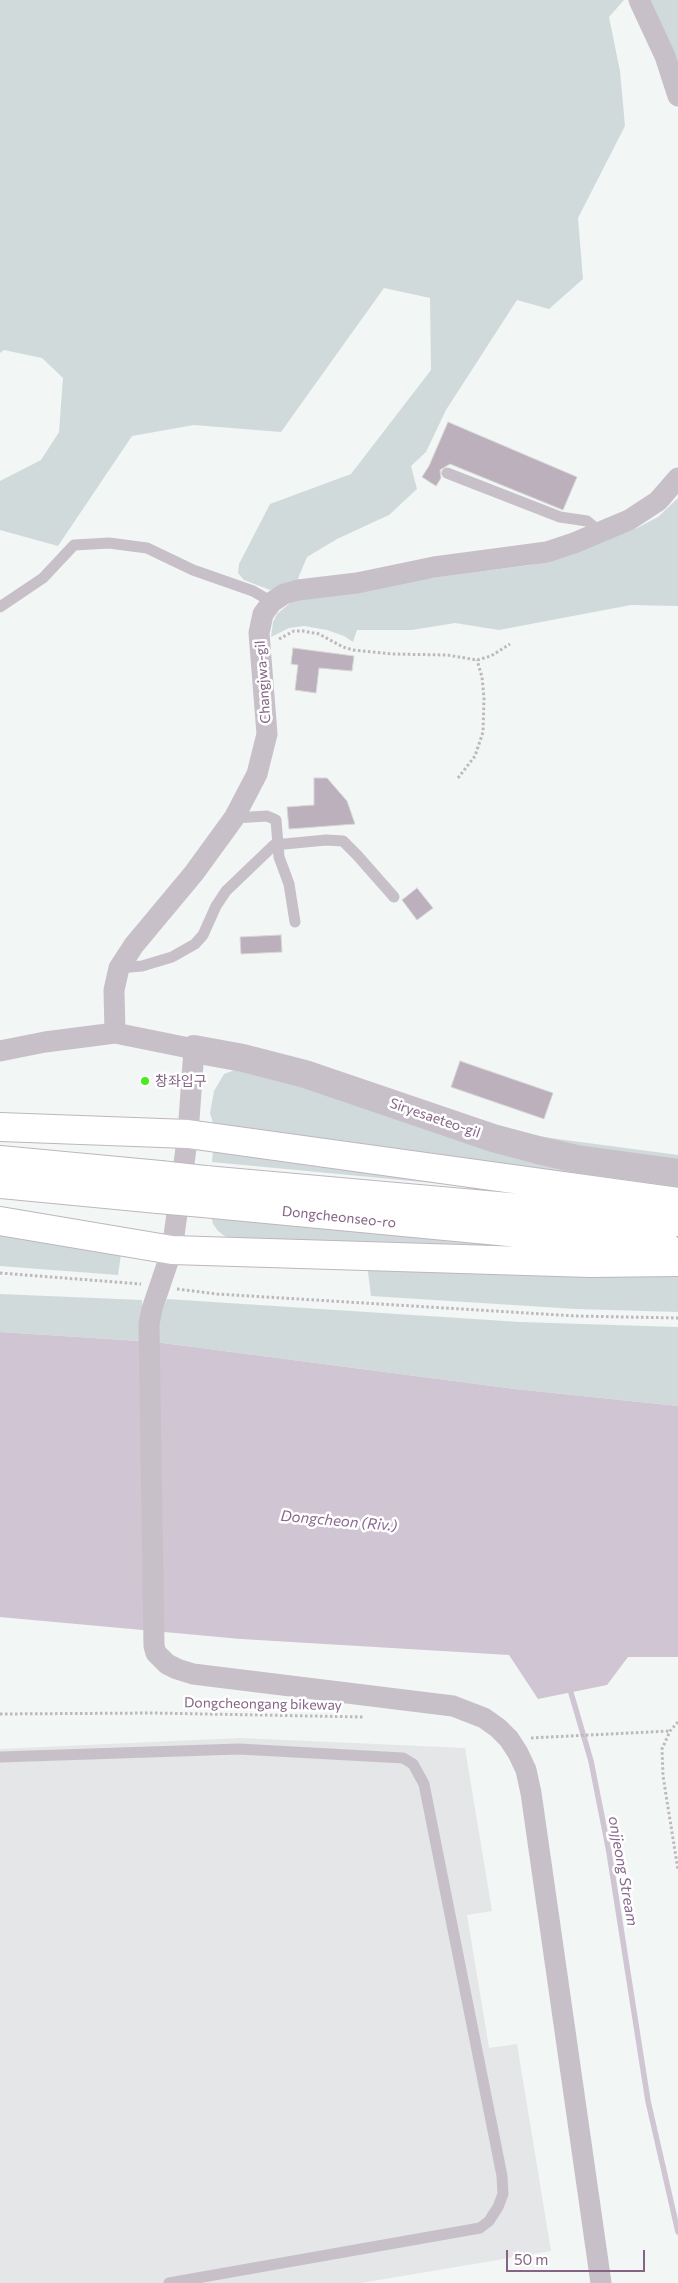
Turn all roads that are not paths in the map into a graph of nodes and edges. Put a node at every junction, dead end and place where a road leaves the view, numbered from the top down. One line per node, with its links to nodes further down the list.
1 (640, 0): 2 (street)
2 (678, 96)
3 (447, 473): 5 (lane)
4 (678, 478): 5 (street)
5 (597, 534): 6 (street)
6 (272, 602): 7 (lane); 8 (street, Changjwa-gil)
7 (0, 607)
8 (234, 818): 9 (lane); 12 (street, Changjwa-gil)
9 (278, 844): 10 (lane); 11 (lane); 12 (lane)
10 (394, 897)
11 (295, 922)
12 (119, 968): 13 (street, Changjwa-gil)
13 (115, 1033): 14 (street); 15 (street)
14 (194, 1049): 17 (street); 19 (street, Siryesaeteo-gil)
15 (0, 1051)
16 (0, 1127): 17 (main road)
17 (188, 1134): 23 (main road); 27 (street)
18 (0, 1160): 21 (main road, Dongcheonseo-ro)
19 (678, 1173)
20 (0, 1184): 21 (main road, Dongcheonseo-ro)
21 (159, 1187): 22 (main road, Dongcheonseo-ro, bridge)
22 (204, 1192): 25 (main road, Dongcheonseo-ro); 26 (main road, Dongcheonseo-ro)
23 (678, 1202)
24 (0, 1221): 27 (main road)
25 (678, 1222)
26 (678, 1248)
27 (172, 1250): 28 (main road); 31 (street)
28 (678, 1262)
29 (0, 1757): 30 (lane)
30 (169, 2283)
31 (601, 2283)

